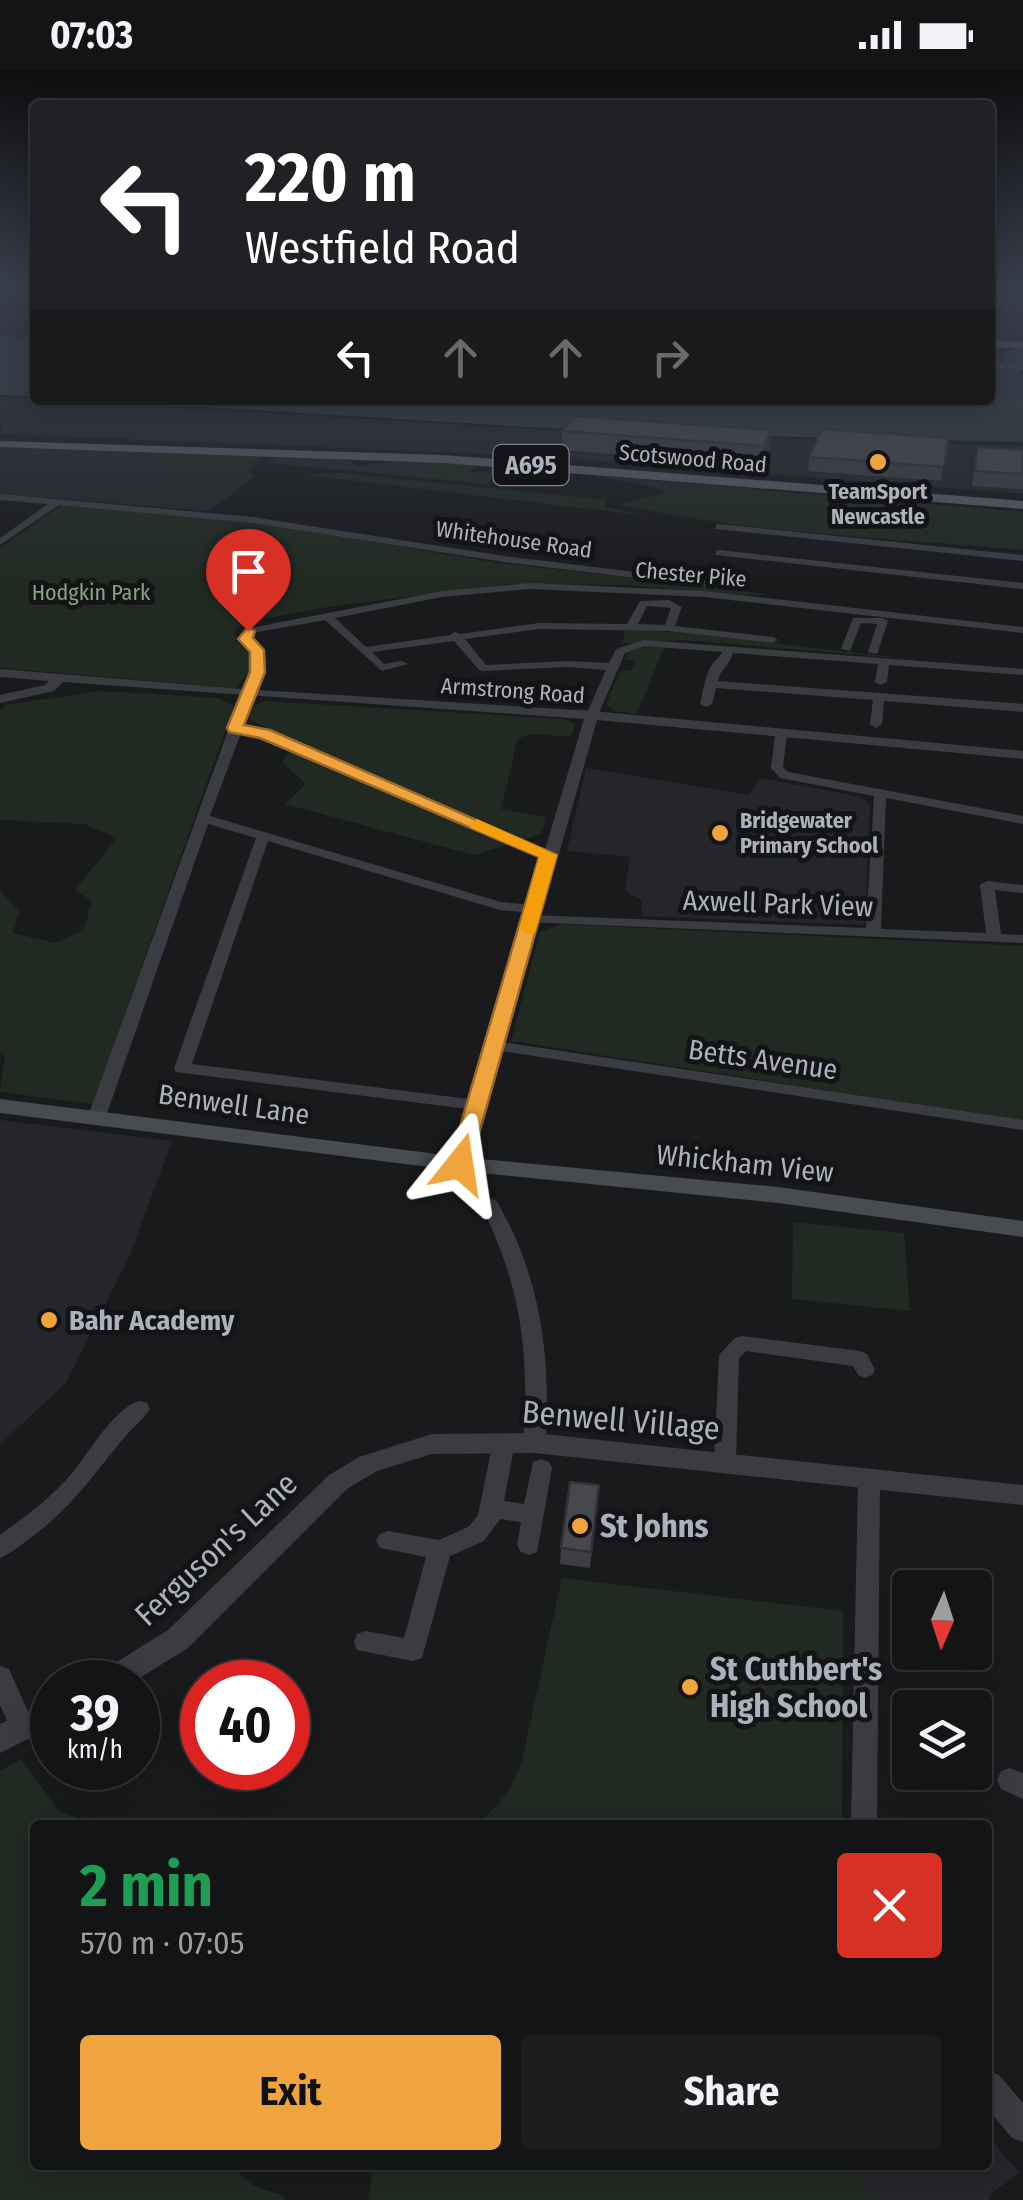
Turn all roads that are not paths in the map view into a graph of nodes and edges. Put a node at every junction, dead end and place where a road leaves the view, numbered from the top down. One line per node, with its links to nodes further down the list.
1 (0, 441): 4 (main road, Scotswood Road / A695)
2 (0, 497): 3 (street, Whitehouse Road)
3 (57, 502): 6 (street); 11 (street, Whitehouse Road)
4 (1023, 502)
5 (719, 526): 7 (street)
6 (0, 542)
7 (1023, 558)
8 (712, 564): 9 (street)
9 (1023, 586)
10 (326, 615): 14 (street, Chester Pike); 18 (street); 29 (street, Chester Pike)
11 (1023, 620)
12 (631, 627): 13 (street); 13 (street); 15 (street)
13 (669, 628): 17 (street)
14 (1023, 630)
15 (455, 635): 18 (street); 22 (street)
16 (729, 648): 20 (street); 22 (street); 28 (street)
17 (846, 649): 19 (street); 19 (street)
18 (364, 650): 21 (street)
19 (874, 652): 23 (street)
20 (884, 660): 23 (street); 27 (street)
21 (402, 664)
22 (614, 667): 34 (street)
23 (966, 668): 24 (street)
24 (1023, 672)
25 (0, 673): 26 (street, Armstrong Road)
26 (60, 678): 29 (street, Armstrong Road); 31 (street)
27 (881, 682)
28 (712, 684): 30 (street); 32 (street)
29 (247, 694): 34 (street, Armstrong Road); 36 (street)
30 (879, 697): 33 (street); 35 (street)
31 (0, 700)
32 (706, 704)
33 (1023, 708)
34 (592, 714): 37 (street, Armstrong Road); 43 (street)
35 (876, 724)
36 (234, 728): 40 (street); 43 (street)
37 (781, 735): 38 (street, Armstrong Road); 39 (street)
38 (1023, 756)
39 (880, 795): 41 (street); 46 (street)
40 (203, 818): 42 (street, Axwell Park View); 52 (street)
41 (1023, 820)
42 (264, 836): 45 (street, Axwell Park View); 50 (street)
43 (548, 855): 45 (street)
44 (1023, 889): 47 (street)
45 (532, 914): 46 (street, Axwell Park View); 49 (street)
46 (873, 932): 47 (street, Axwell Park View)
47 (994, 936): 48 (street, Axwell Park View)
48 (1023, 938)
49 (494, 1046): 50 (street); 53 (street, Betts Avenue)
50 (476, 1105): 54 (street)
51 (0, 1106): 52 (main road, Benwell Lane)
52 (97, 1116): 54 (main road, Benwell Lane)
53 (1023, 1125)
54 (460, 1164): 56 (main road, Whickham View)
55 (489, 1204): 60 (street)
56 (1023, 1229)
57 (865, 1370): 61 (street)
58 (139, 1409): 69 (street)
59 (504, 1442): 60 (street, Benwell Village); 62 (street, Benwell Village); 65 (street)
60 (538, 1455): 61 (street, Benwell Village); 66 (street)
61 (725, 1462): 63 (street, Benwell Village)
62 (368, 1464): 72 (street, Ferguson's Lane)
63 (869, 1480): 64 (street); 75 (street)
64 (1023, 1495)
65 (491, 1509): 66 (street); 70 (street)
66 (534, 1514): 68 (street)
67 (388, 1541): 70 (street)
68 (528, 1546)
69 (0, 1548)
70 (440, 1550): 71 (street)
71 (366, 1642)
72 (144, 1660)
73 (0, 1677): 74 (street)
74 (12, 1734)
75 (864, 1820)
76 (992, 2091): 77 (street)
77 (1023, 2127)

